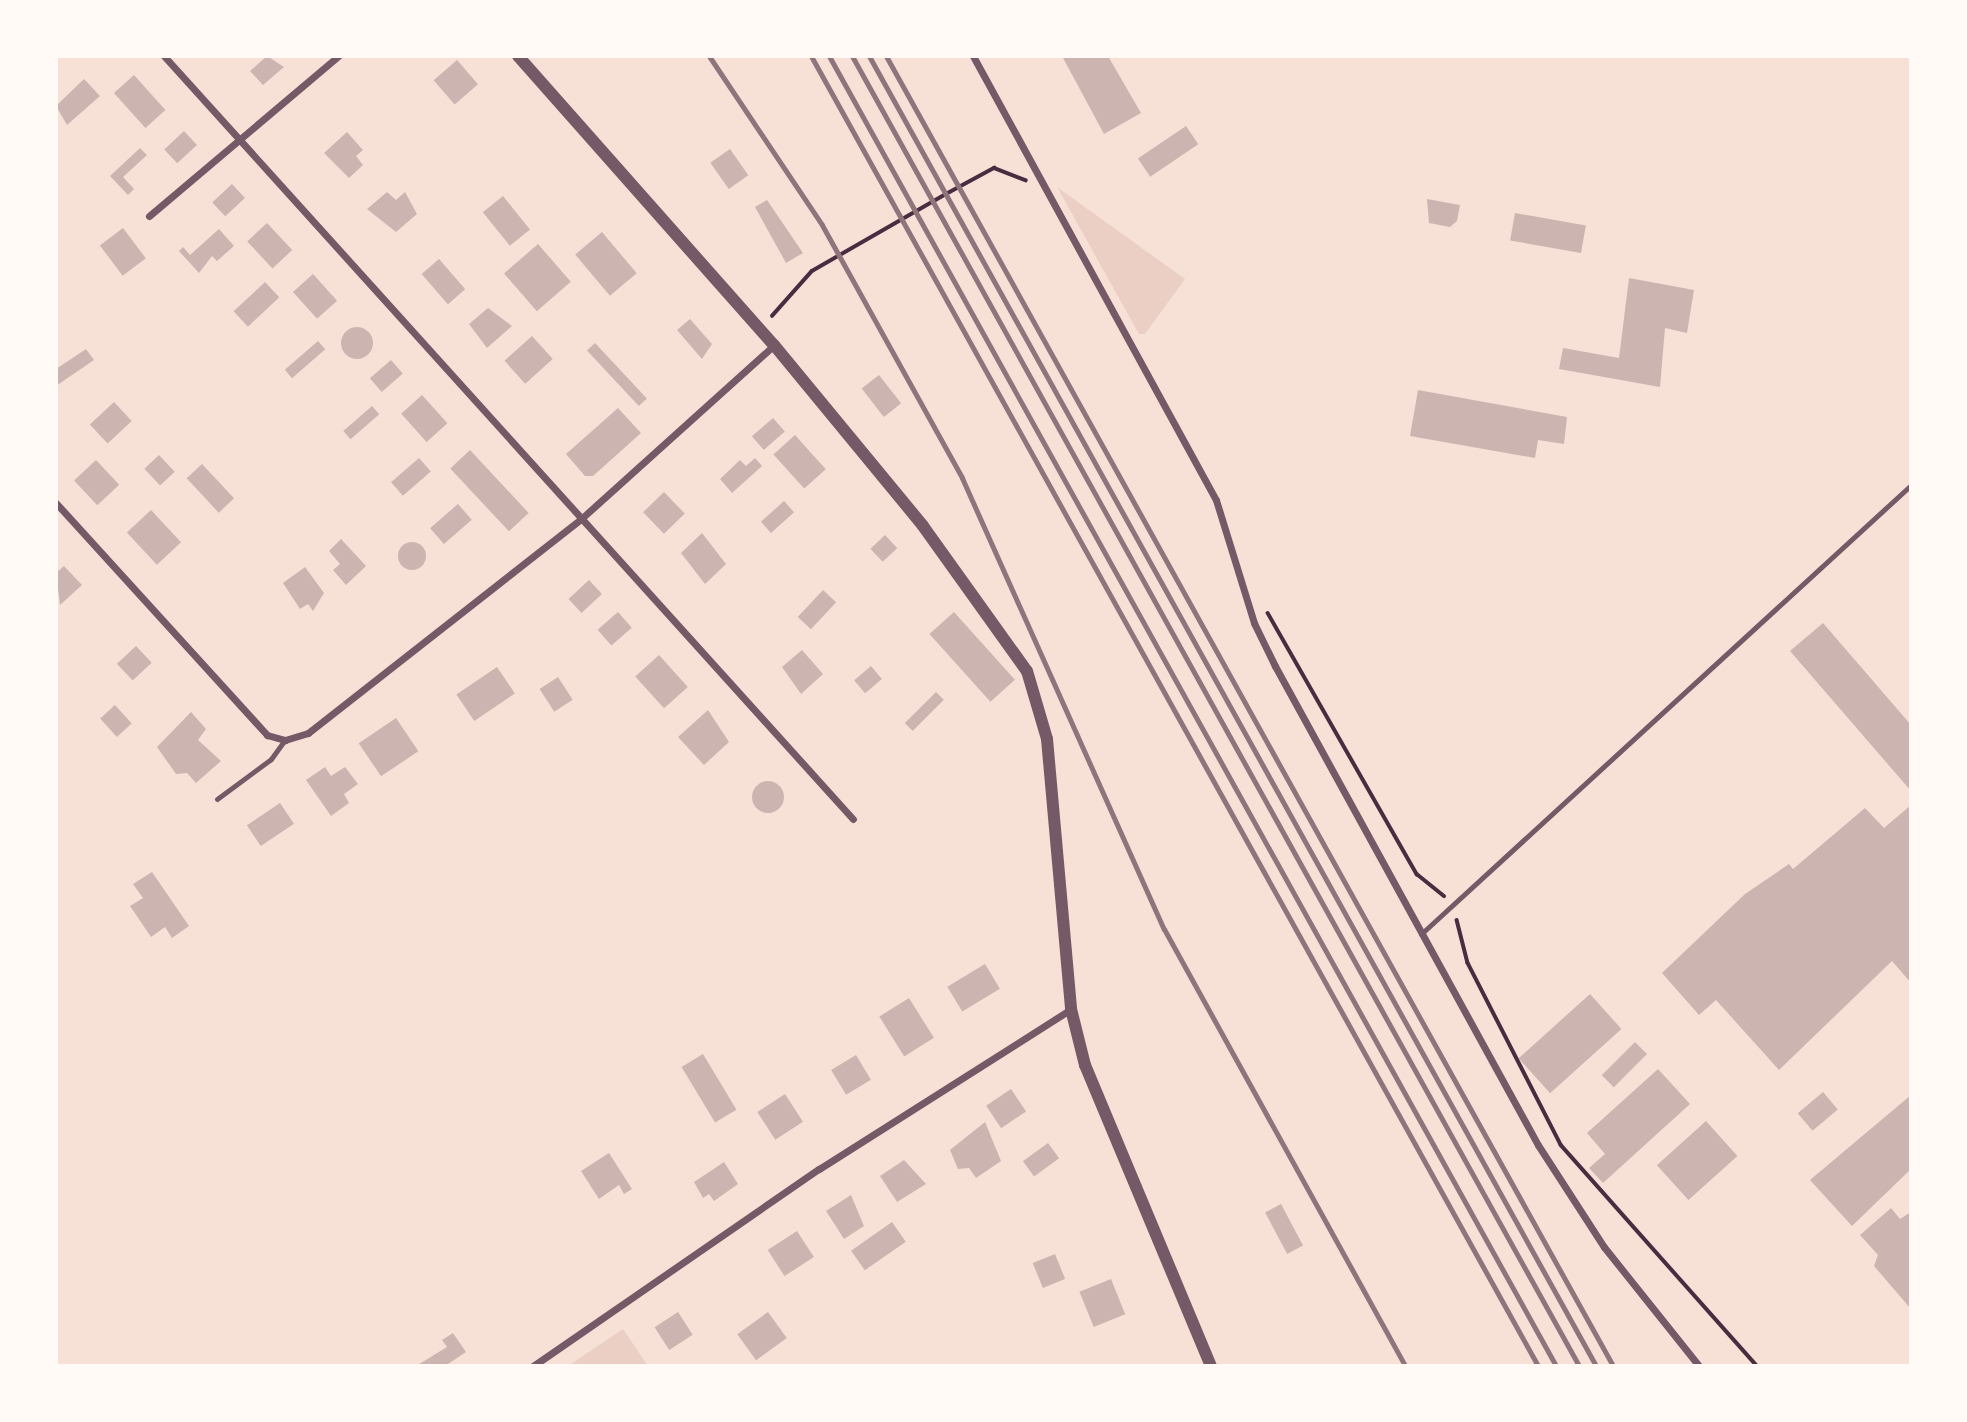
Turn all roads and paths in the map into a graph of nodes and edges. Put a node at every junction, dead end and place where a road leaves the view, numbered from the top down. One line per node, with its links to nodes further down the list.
1 (164, 56): 5 (street)
2 (338, 56): 5 (street)
3 (519, 56): 8 (street)
4 (973, 56): 6 (street)
5 (240, 141): 7 (street); 12 (street)
6 (1042, 181): 8 (path); 18 (street)
7 (149, 216)
8 (758, 327): 9 (street)
9 (774, 345): 12 (street); 19 (street)
10 (1911, 485): 17 (lane)
11 (56, 503): 14 (street)
12 (582, 518): 14 (street); 16 (street)
13 (1262, 604): 17 (path)
14 (285, 740): 15 (lane)
15 (217, 799)
16 (853, 819)
17 (1454, 904): 18 (lane); 23 (path)
18 (1421, 933): 22 (street)
19 (1071, 1009): 20 (street); 21 (street)
20 (533, 1366)
21 (1211, 1366)
22 (1699, 1366)
23 (1756, 1366)

